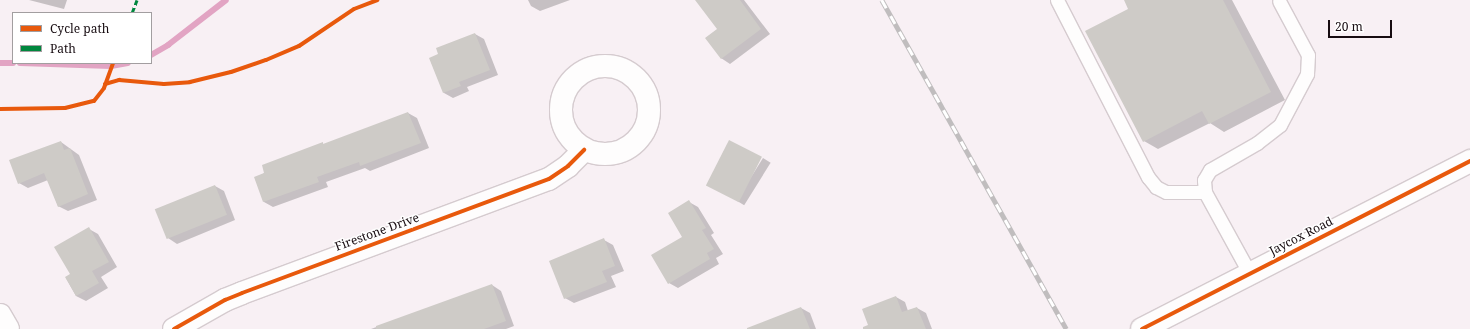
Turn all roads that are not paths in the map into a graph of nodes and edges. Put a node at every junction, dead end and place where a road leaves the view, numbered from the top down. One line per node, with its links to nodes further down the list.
1 (1057, 0): 5 (lane)
2 (1279, 1): 5 (lane)
3 (584, 150): 3 (street); 9 (street, Firestone Drive)
4 (1470, 161): 6 (street, Jaycox Road)
5 (1205, 192): 6 (lane)
6 (1250, 274): 10 (street, Jaycox Road)
7 (0, 315): 8 (street)
8 (8, 329)
9 (174, 329)
10 (1142, 329)

